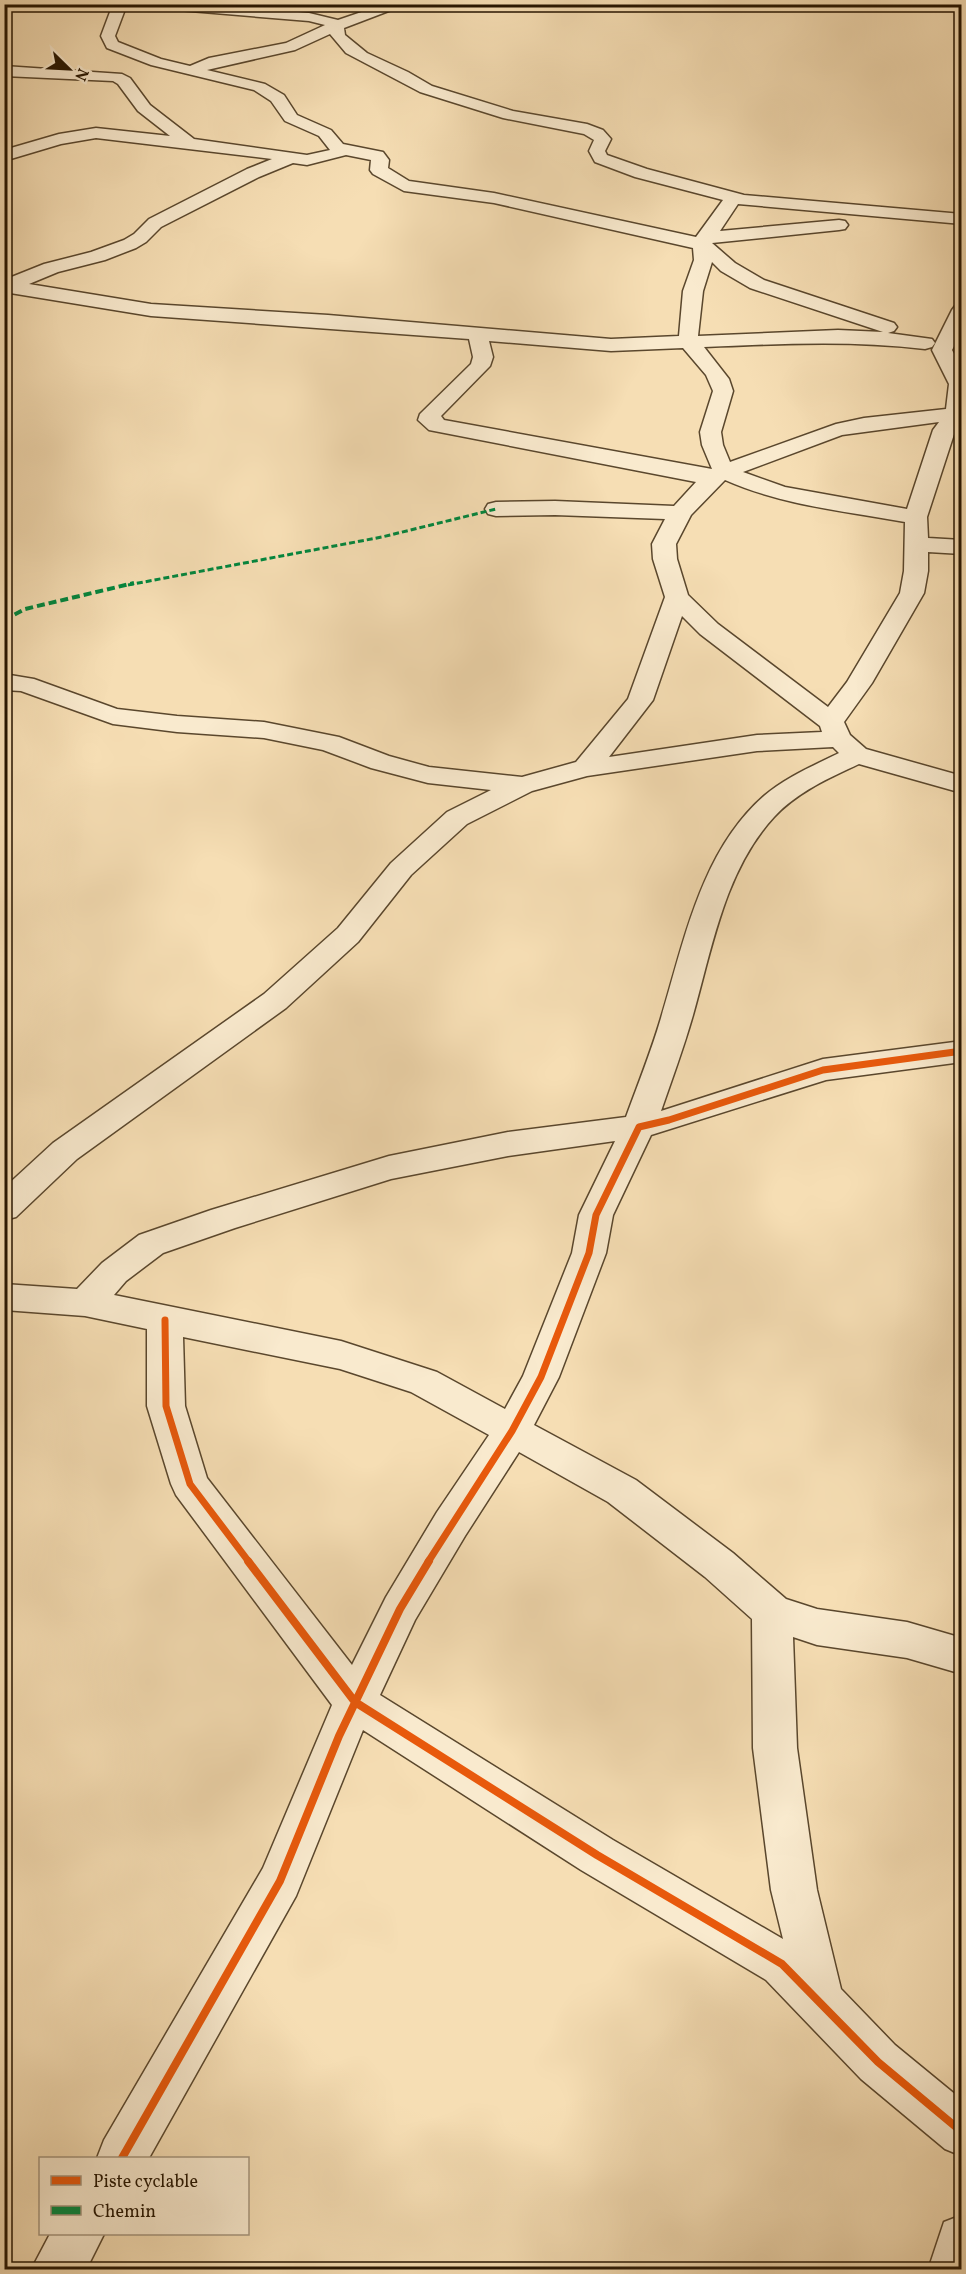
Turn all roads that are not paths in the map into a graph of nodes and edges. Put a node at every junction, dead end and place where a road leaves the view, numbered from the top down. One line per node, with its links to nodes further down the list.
1 (120, 4): 7 (street)
2 (154, 4): 6 (street)
3 (400, 4): 6 (street)
4 (950, 4): 5 (street)
5 (962, 6)
6 (336, 27): 7 (street); 13 (street)
7 (194, 70): 10 (street)
8 (4, 71): 9 (street)
9 (190, 144): 11 (street); 12 (street)
10 (344, 150): 12 (street); 15 (street)
11 (4, 156)
12 (290, 158): 16 (street)
13 (733, 198): 14 (street); 15 (street)
14 (961, 219): 15 (street)
15 (704, 241): 19 (street); 20 (street)
16 (7, 286): 18 (street)
17 (962, 310): 20 (street)
18 (478, 335): 19 (street); 22 (street)
19 (688, 341): 20 (street); 22 (street)
20 (943, 349): 21 (street)
21 (959, 414): 22 (street); 25 (street)
22 (718, 475): 24 (street); 25 (street)
23 (496, 509): 24 (street)
24 (680, 513): 28 (street)
25 (916, 517): 26 (street)
26 (916, 544): 27 (street); 30 (street)
27 (962, 547)
28 (677, 597): 30 (street); 31 (street)
29 (4, 682): 32 (street)
30 (842, 739): 31 (street); 33 (street); 35 (street)
31 (586, 768): 32 (street)
32 (522, 785): 36 (street)
33 (962, 785)
34 (962, 1051): 35 (street)
35 (639, 1127): 38 (street); 40 (street)
36 (4, 1208)
37 (4, 1297): 38 (street)
38 (85, 1303): 39 (street)
39 (165, 1320): 40 (street); 43 (street)
40 (512, 1431): 41 (street); 43 (street)
41 (772, 1612): 42 (street); 44 (street)
42 (962, 1656)
43 (355, 1702): 44 (street); 46 (street)
44 (821, 2002): 45 (street)
45 (962, 2132)
46 (123, 2157)
47 (77, 2235): 49 (street)
48 (962, 2240): 50 (street)
49 (57, 2270)
50 (954, 2270)

